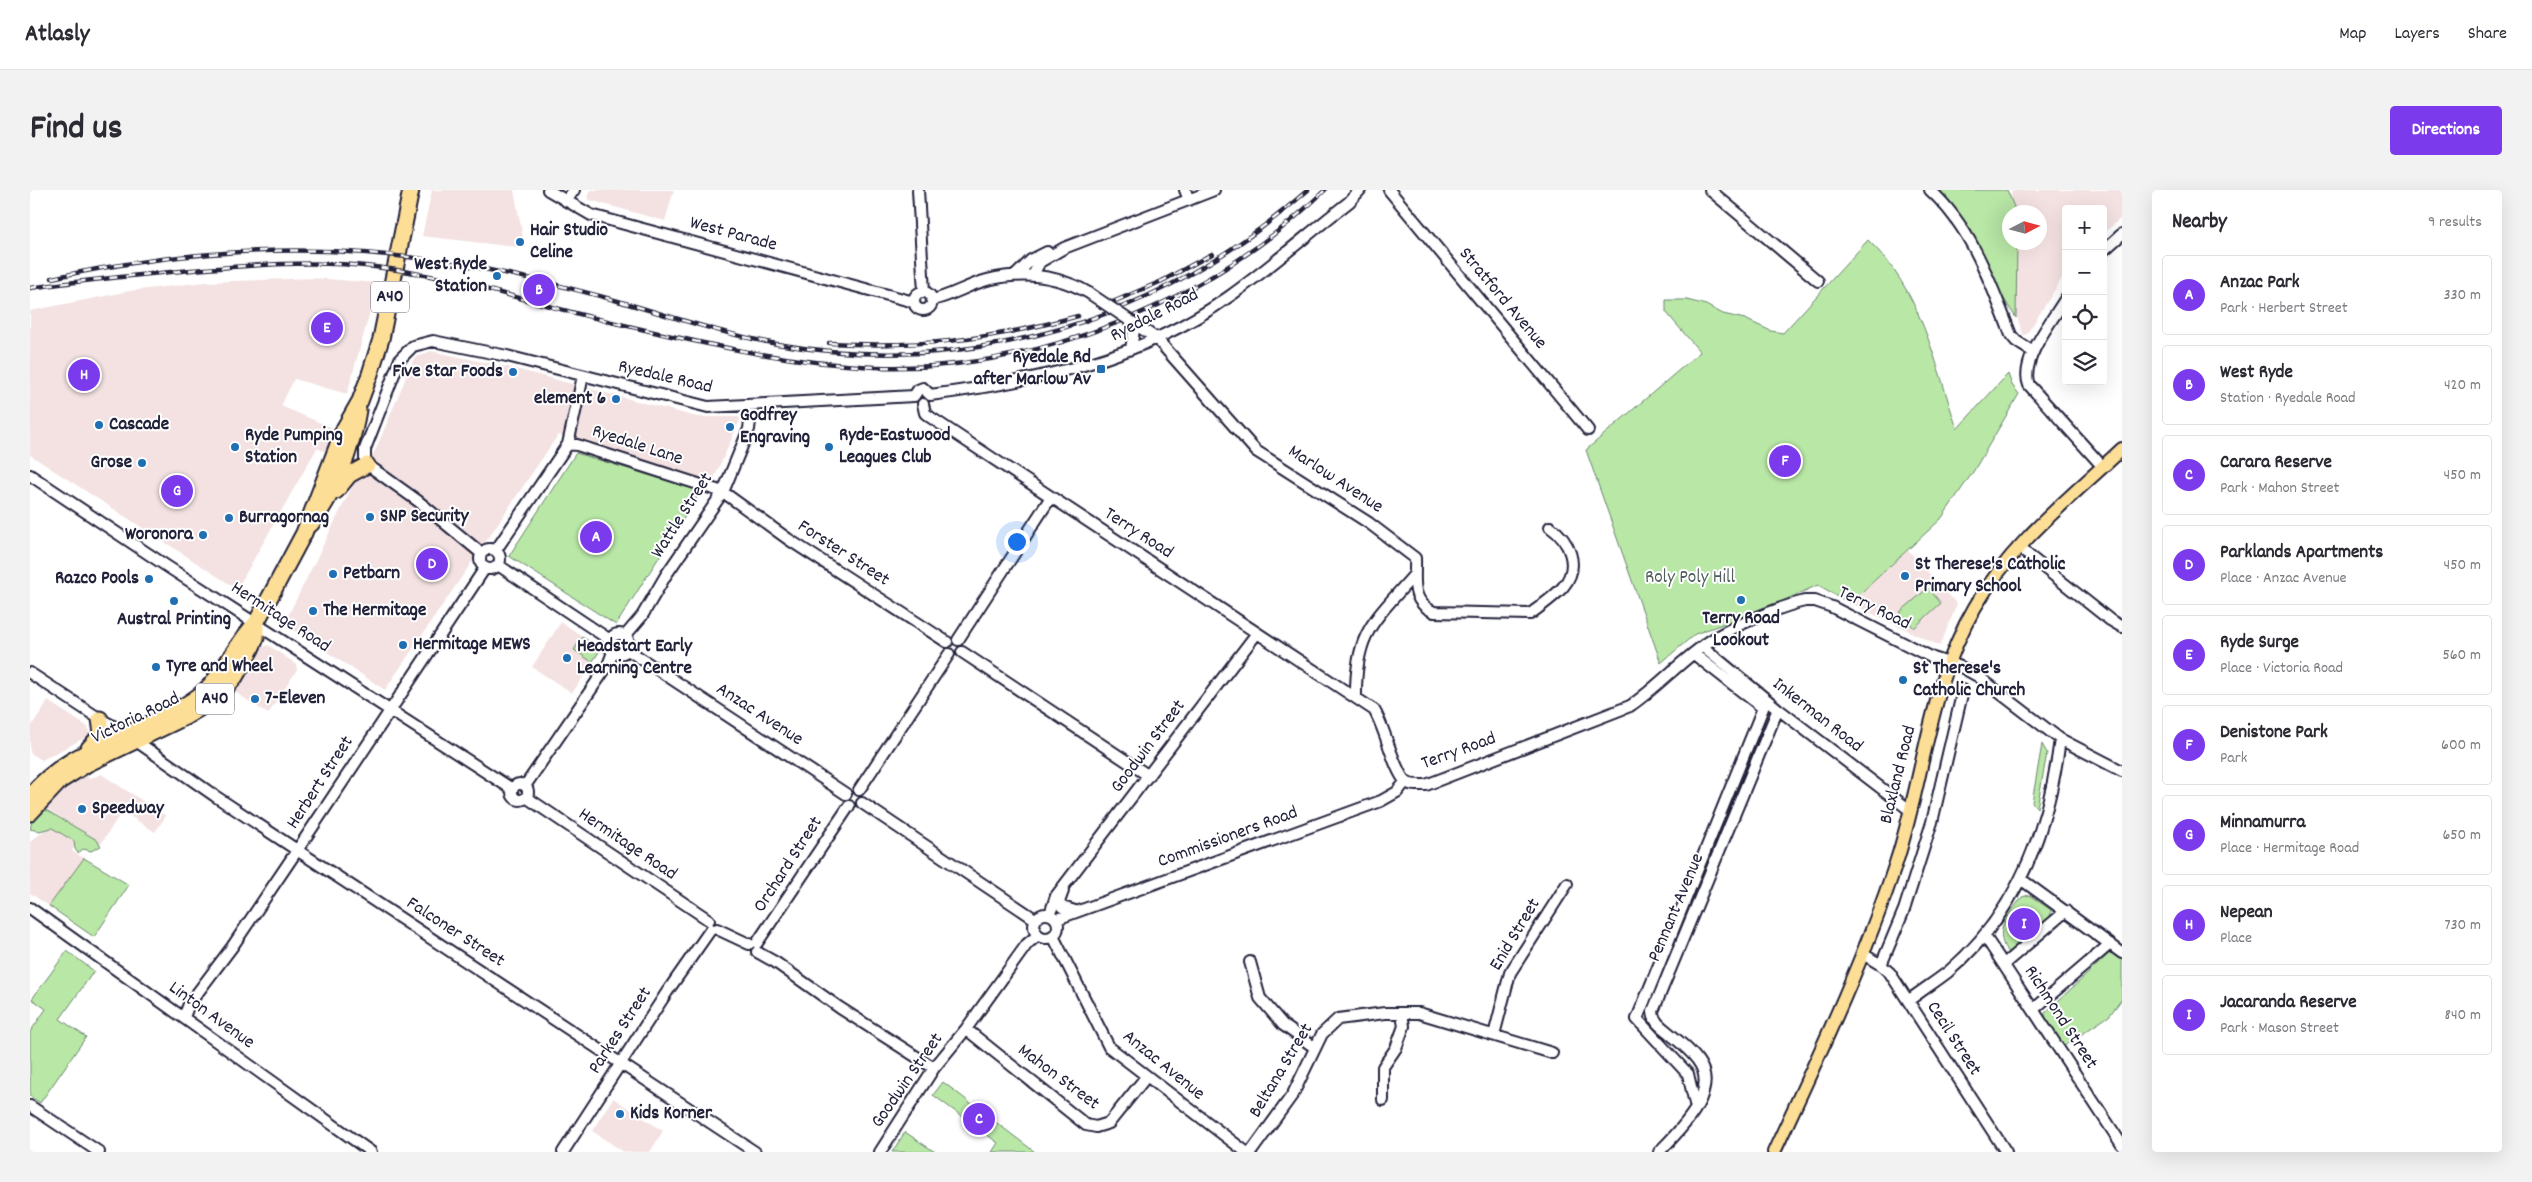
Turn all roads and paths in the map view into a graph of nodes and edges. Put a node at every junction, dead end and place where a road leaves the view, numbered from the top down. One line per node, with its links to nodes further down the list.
1 (411, 190): 28 (highway, Victoria Road / A40)
2 (548, 190): 11 (street, West Parade)
3 (574, 190): 11 (street)
4 (918, 190): 17 (street)
5 (1214, 190): 10 (street)
6 (1360, 190): 22 (street, Ryedale Road)
7 (1389, 190): 31 (street, Stratford Avenue)
8 (1710, 190): 16 (street)
9 (1930, 190): 24 (street)
10 (1187, 195): 13 (street)
11 (566, 201): 19 (street, West Parade)
12 (2122, 234): 14 (street)
13 (1064, 248): 15 (street); 15 (street)
14 (2104, 250)
15 (1025, 275): 18 (street); 21 (street, Marlow Avenue, bridge)
16 (1818, 281)
17 (924, 292): 18 (street); 19 (street)
18 (932, 300): 19 (street)
19 (914, 302)
20 (2062, 305): 24 (street)
21 (1135, 324): 22 (street, Marlow Avenue); 23 (street)
22 (1156, 339): 23 (street, Ryedale Road); 47 (street, Marlow Avenue)
23 (1131, 349): 26 (street, Ryedale Road)
24 (2033, 352): 35 (street)
25 (583, 376): 30 (street, Ryedale Road); 32 (street); 34 (street, Ryedale Road)
26 (930, 395): 27 (street); 29 (street)
27 (914, 396): 29 (street); 30 (street, Ryedale Road)
28 (360, 401): 39 (highway, Victoria Road / A40); 41 (highway, Victoria Road / A40)
29 (923, 404): 38 (street, Terry Road)
30 (752, 406): 37 (street, Wattle Street)
31 (1588, 430)
32 (568, 444): 37 (street, Ryedale Lane); 43 (street)
33 (2122, 448): 35 (main road, Blaxland Road)
34 (367, 466): 39 (highway); 44 (street)
35 (2103, 467): 42 (main road, Blaxland Road)
36 (30, 475): 48 (street, Hermitage Road)
37 (723, 492): 51 (street, Wattle Street); 54 (street, Forster Street)
38 (1051, 497): 50 (street, Terry Road); 53 (street)
39 (325, 506): 41 (highway, Victoria Road / A40)
40 (1550, 527): 47 (street, Marlow Avenue)
41 (304, 533): 48 (highway, Victoria Road / A40)
42 (2018, 547): 49 (street); 61 (main road, Blaxland Road)
43 (496, 550): 44 (street); 45 (street)
44 (481, 552): 46 (street)
45 (498, 565): 46 (street); 52 (street)
46 (485, 568): 67 (street, Herbert Street)
47 (1413, 576): 64 (street)
48 (256, 623): 67 (street, Hermitage Road); 69 (highway, Victoria Road / A40)
49 (2122, 627)
50 (1257, 633): 64 (street, Terry Road); 73 (street, Goodwin Street)
51 (625, 636): 52 (street); 56 (street)
52 (610, 640): 57 (street)
53 (958, 640): 54 (street); 58 (street)
54 (946, 642): 59 (street)
55 (1703, 647): 60 (street, Terry Road); 61 (street, Terry Road); 66 (street, Inkerman Road)
56 (628, 650): 57 (street); 78 (street, Anzac Avenue)
57 (613, 652): 75 (street)
58 (962, 652): 59 (street); 73 (street)
59 (949, 654): 77 (street)
60 (1694, 654): 65 (street, Inkerman Road); 74 (street, Terry Road)
61 (1947, 663): 70 (street, Terry Road); 83 (main road, Blaxland Road)
62 (30, 672): 68 (street, Falconer Street)
63 (1963, 690): 104 (street)
64 (1356, 698): 74 (street, Terry Road)
65 (1764, 708): 118 (street, Pennant Avenue)
66 (1778, 709): 83 (street, Inkerman Road); 118 (street, Pennant Avenue)
67 (390, 710): 76 (street, Hermitage Road); 85 (street, Herbert Street)
68 (100, 719): 69 (street, Falconer Street); 71 (highway)
69 (132, 738): 71 (highway, Victoria Road / A40); 84 (highway, Victoria Road / A40); 85 (street, Falconer Street)
70 (2060, 740): 72 (street, Terry Road); 86 (street)
71 (73, 759): 79 (highway, Victoria Road / A40)
72 (2122, 771)
73 (1149, 776): 87 (street, Goodwin Street)
74 (1406, 782): 90 (street, Commissioners Road)
75 (525, 786): 76 (street); 80 (street)
76 (512, 789): 80 (street)
77 (859, 790): 78 (street); 81 (street)
78 (846, 794): 82 (street)
79 (30, 796)
80 (526, 798): 94 (street, Hermitage Road)
81 (862, 804): 82 (street); 93 (street)
82 (849, 806): 99 (street, Orchard Street)
83 (1911, 811): 101 (main road, Blaxland Road)
84 (30, 813)
85 (298, 850): 108 (street, Herbert Street); 113 (street, Falconer Street)
86 (2022, 880): 91 (street); 96 (street)
87 (1068, 882): 90 (street, Goodwin Street); 92 (street, Goodwin Street)
88 (1567, 884): 110 (street, Enid Street)
89 (30, 908): 108 (street, Linton Avenue)
90 (1075, 911): 92 (street, Commissioners Road)
91 (2066, 911): 98 (street); 103 (street)
92 (1054, 916): 93 (street); 97 (street)
93 (1036, 919): 95 (street)
94 (712, 926): 99 (street, Hermitage Road); 113 (street, Parkes Street)
95 (1038, 935): 97 (street); 109 (street, Goodwin Street)
96 (1984, 935): 103 (street, Richmond Street); 105 (street)
97 (1054, 936): 115 (street, Anzac Avenue)
98 (2110, 944): 100 (street); 106 (street)
99 (754, 946): 114 (street, Hermitage Road)
100 (2122, 953)
101 (1863, 954): 104 (street, Cecil Street); 128 (main road, Blaxland Road)
102 (1250, 962): 111 (street)
103 (2004, 964): 106 (street, Richmond Street)
104 (1881, 965): 105 (street, Cecil Street)
105 (1908, 1001): 129 (street, Cecil Street)
106 (2034, 1009): 119 (street, Richmond Street)
107 (1402, 1013): 110 (street, Beltana Street); 111 (street, Beltana Street); 116 (street)
108 (184, 1017): 121 (street, Linton Avenue)
109 (966, 1029): 114 (street, Goodwin Street); 115 (street, Mahon Street)
110 (1494, 1035): 112 (street, Beltana Street)
111 (1314, 1047): 126 (street, Beltana Street)
112 (1552, 1053)
113 (622, 1064): 122 (street, Parkes Street); 123 (street, Falconer Street)
114 (934, 1068): 124 (street, Goodwin Street)
115 (1146, 1077): 125 (street, Anzac Avenue)
116 (1383, 1100)
117 (30, 1106): 120 (street)
118 (1696, 1108): 127 (street, Pennant Avenue)
119 (2121, 1142)
120 (99, 1152)
121 (371, 1152)
122 (563, 1152)
123 (755, 1152)
124 (880, 1152)
125 (1246, 1152)
126 (1251, 1152)
127 (1659, 1152)
128 (1774, 1152)
129 (2006, 1152)

